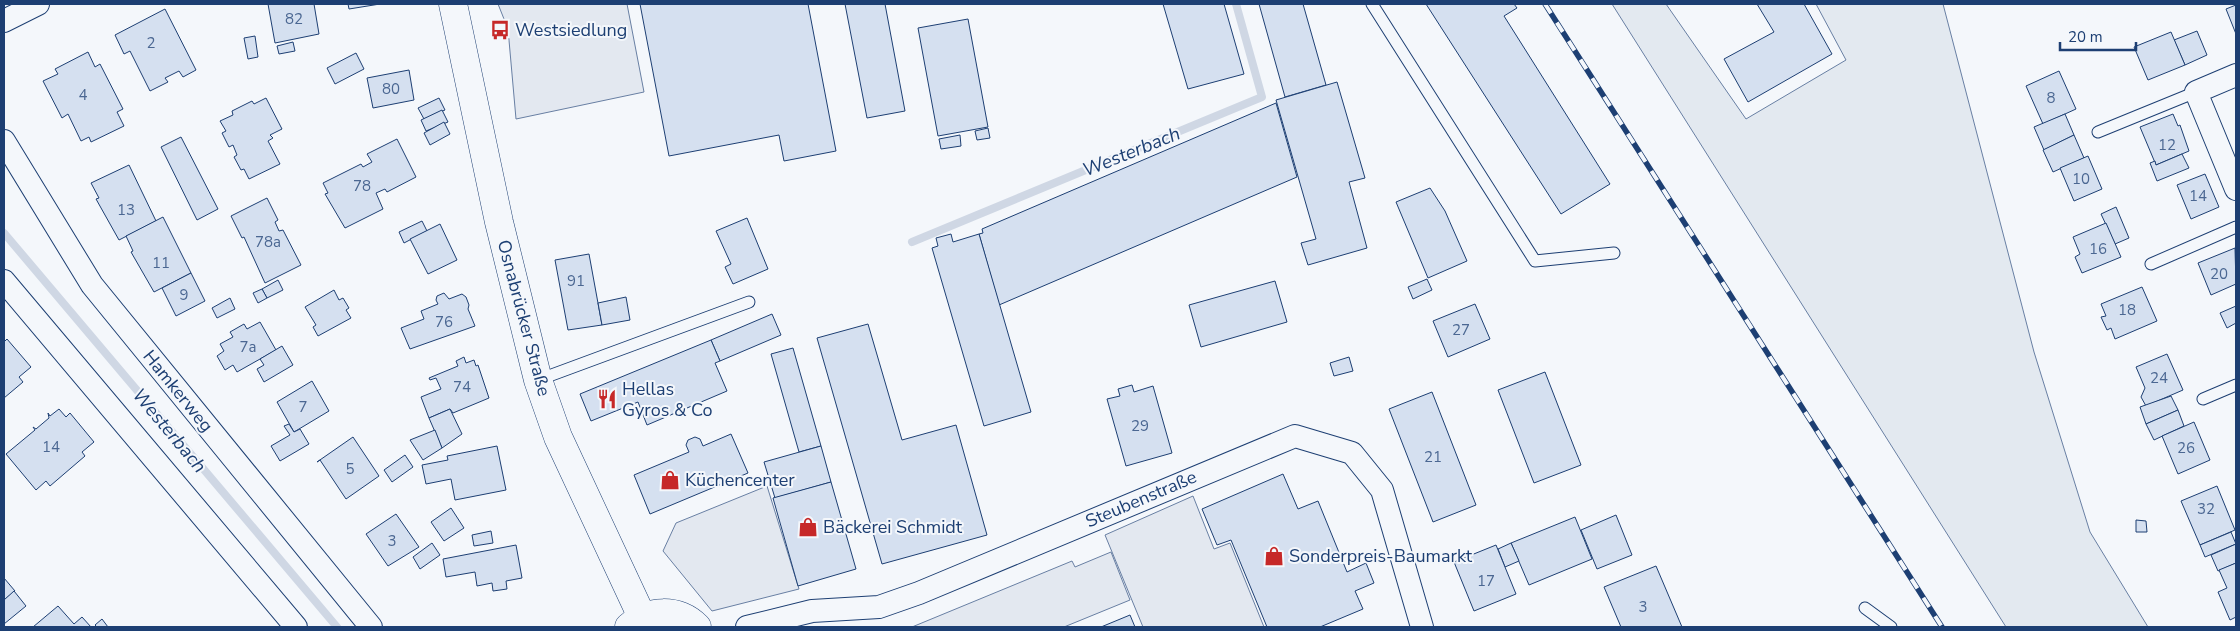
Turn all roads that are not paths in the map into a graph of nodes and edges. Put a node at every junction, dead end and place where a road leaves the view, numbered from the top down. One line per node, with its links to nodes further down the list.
1 (38, 4): 4 (street)
2 (453, 4): 15 (main road, Osnabrücker Straße)
3 (1372, 4): 11 (lane)
4 (4, 21)
5 (2236, 75): 6 (street)
6 (2196, 92): 7 (lane); 9 (street)
7 (2098, 132)
8 (4, 141): 21 (street, Hamkerweg)
9 (2236, 189)
10 (2236, 227): 12 (lane)
11 (1614, 253)
12 (2151, 264)
13 (4, 281): 20 (street)
14 (749, 302): 15 (lane)
15 (538, 380): 19 (main road, Osnabrücker Straße)
16 (2236, 384): 17 (lane)
17 (2203, 399)
18 (1866, 608): 25 (lane)
19 (636, 622): 22 (main road)
20 (296, 627)
21 (371, 627)
22 (697, 627)
23 (747, 627): 24 (street, Steubenstraße)
24 (1422, 627)
25 (1891, 627)

